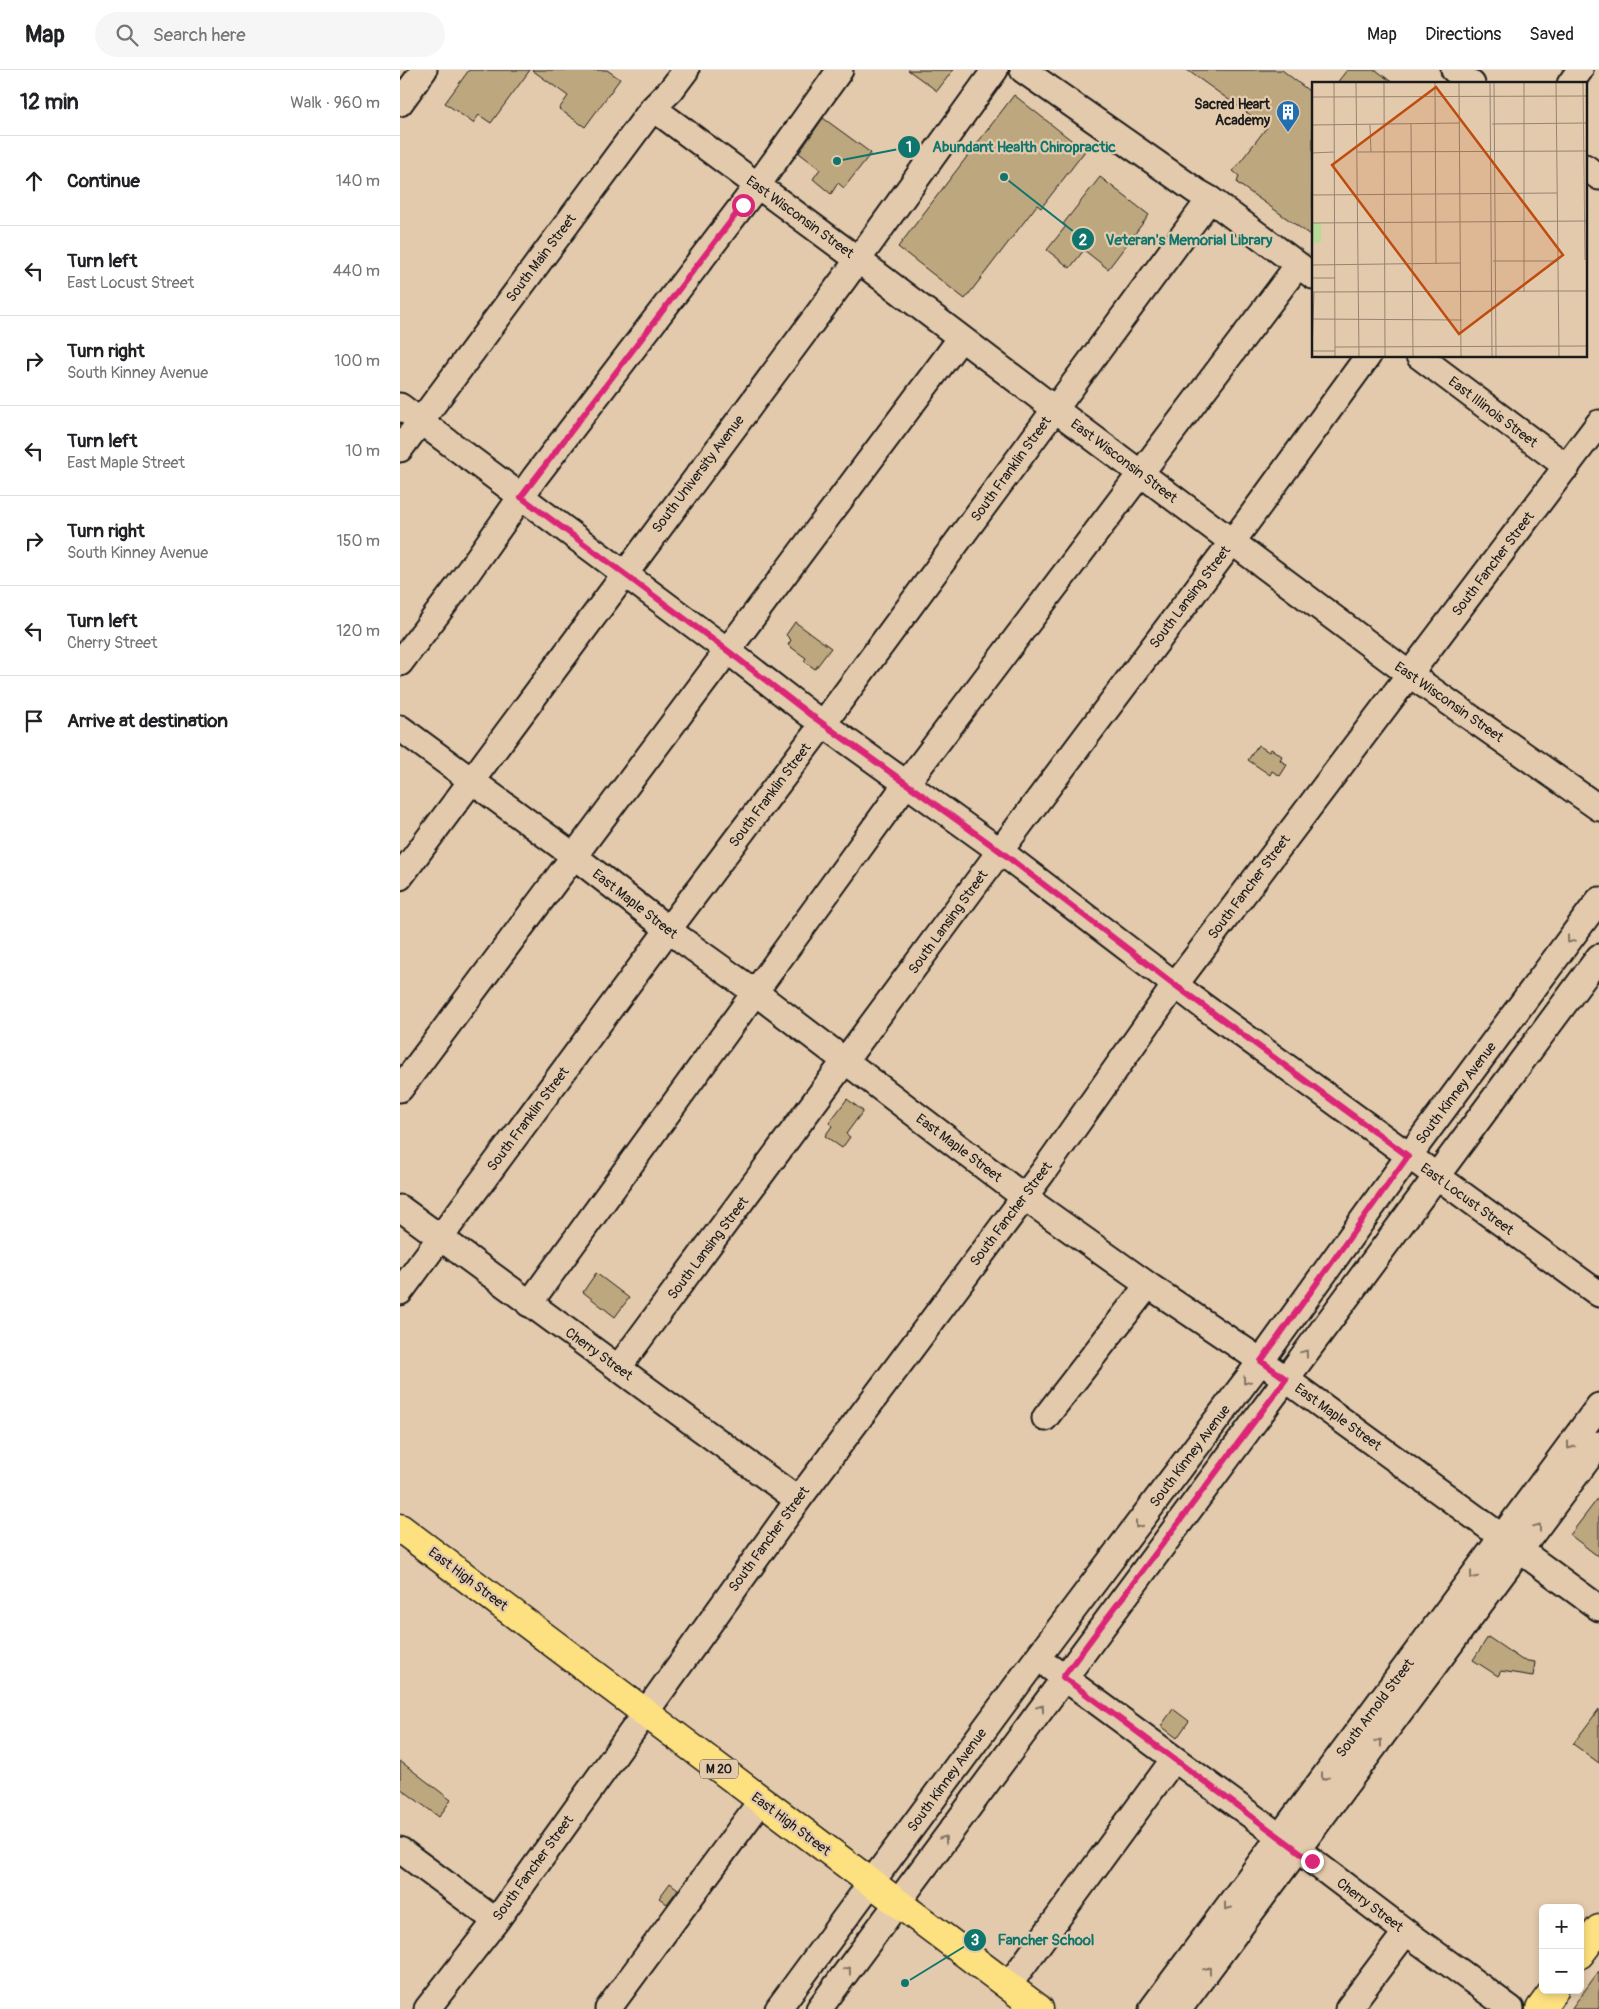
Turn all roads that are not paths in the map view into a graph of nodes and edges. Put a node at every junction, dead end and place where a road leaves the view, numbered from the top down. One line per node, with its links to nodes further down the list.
1 (424, 70): 10 (street)
2 (686, 70): 11 (street, South Main Street)
3 (840, 70): 14 (street)
4 (995, 70): 16 (street, South University Avenue)
5 (1023, 70): 15 (street)
6 (1454, 70): 8 (street)
7 (1580, 70): 9 (street)
8 (1469, 82)
9 (1571, 82)
10 (400, 103)
11 (653, 108): 14 (street, East Wisconsin Street); 23 (street, South Main Street)
12 (1586, 168): 13 (street)
13 (1599, 177)
14 (757, 186): 16 (street, East Wisconsin Street); 28 (street)
15 (1210, 199): 17 (street); 22 (street, South Franklin Street)
16 (857, 259): 18 (street, East Wisconsin Street); 30 (street, South University Avenue)
17 (1305, 271): 27 (street)
18 (961, 338): 22 (street, East Wisconsin Street); 31 (street)
19 (1367, 358): 29 (street, South Lansing Street)
20 (1422, 358): 26 (street, East Illinois Street)
21 (400, 406): 23 (street, East Locust Street)
22 (1054, 409): 27 (street, East Wisconsin Street); 34 (street, South Franklin Street)
23 (421, 421): 25 (street, South Main Street); 28 (street, East Locust Street)
24 (1599, 423): 26 (street, South Fancher Street)
25 (400, 449)
26 (1567, 468): 33 (street, South Fancher Street)
27 (1141, 474): 29 (street, East Wisconsin Street); 37 (street)
28 (521, 497): 30 (street, East Locust Street); 32 (street)
29 (1232, 542): 33 (street, East Wisconsin Street); 39 (street, South Lansing Street)
30 (625, 574): 31 (street, East Locust Street); 36 (street, South University Avenue)
31 (728, 651): 34 (street, East Locust Street); 40 (street)
32 (400, 663)
33 (1409, 674): 38 (street, East Wisconsin Street); 45 (street, South Fancher Street)
34 (824, 724): 37 (street, East Locust Street); 43 (street, South Franklin Street)
35 (400, 728): 36 (street, East Maple Street)
36 (472, 780): 40 (street, East Maple Street); 41 (street, South University Avenue)
37 (906, 784): 39 (street, East Locust Street); 46 (street)
38 (1599, 808)
39 (1000, 851): 45 (street, East Locust Street); 47 (street, South Lansing Street)
40 (574, 856): 43 (street, East Maple Street); 48 (street)
41 (400, 877)
42 (1599, 900): 49 (street, South Kinney Avenue, one-way to 49)
43 (668, 930): 46 (street, East Maple Street); 53 (street, South Franklin Street)
44 (1599, 957): 50 (street)
45 (1175, 985): 49 (street, East Locust Street); 51 (street, South Fancher Street)
46 (756, 993): 47 (street, East Maple Street); 57 (street)
47 (845, 1062): 51 (street, East Maple Street); 59 (street, South Lansing Street)
48 (400, 1089)
49 (1408, 1156): 50 (street, East Locust Street); 58 (street, South Kinney Avenue)
50 (1436, 1176): 56 (street, East Locust Street); 60 (street, one-way to 50)
51 (1024, 1197): 54 (street, East Maple Street); 64 (street, South Fancher Street)
52 (400, 1208): 53 (street, Cherry Street)
53 (440, 1238): 55 (street, South Franklin Street); 57 (street, Cherry Street)
54 (1148, 1285): 58 (street, East Maple Street); 62 (street)
55 (400, 1292)
56 (1599, 1294)
57 (529, 1304): 59 (street, Cherry Street)
58 (1261, 1361): 60 (street, East Maple Street); 68 (street, South Kinney Avenue, one-way to 68)
59 (618, 1368): 64 (street, Cherry Street)
60 (1286, 1379): 66 (street, East Maple Street); 69 (street)
61 (1599, 1406): 66 (street, South Arnold Street, one-way to 66)
62 (1045, 1418)
63 (1599, 1444): 66 (street, South Arnold Street, one-way to 63)
64 (798, 1500): 70 (street, South Fancher Street)
65 (400, 1528): 70 (main road, East High Street / M 20)
66 (1512, 1543): 67 (street, East Maple Street); 73 (street, South Arnold Street)
67 (1599, 1608)
68 (1037, 1658): 69 (street, Cherry Street); 75 (street, South Kinney Avenue)
69 (1063, 1677): 71 (street, Cherry Street); 76 (street, one-way to 69)
70 (644, 1713): 72 (main road, East High Street / M 20); 77 (street, South Fancher Street)
71 (1174, 1760): 73 (street, Cherry Street); 81 (street)
72 (761, 1801): 75 (main road, East High Street / M 20); 85 (street)
73 (1289, 1843): 79 (street, Cherry Street); 88 (street, South Arnold Street, one-way to 88); 89 (street, South Arnold Street, one-way to 73)
74 (400, 1850): 77 (street)
75 (870, 1884): 76 (main road, East High Street / M 20); 86 (street, South Kinney Avenue)
76 (897, 1904): 81 (main road, East High Street / M 20); 87 (street, one-way to 76)
77 (496, 1921): 84 (street, South Fancher Street)
78 (1599, 1929): 80 (main road)
79 (1406, 1932): 90 (street); 91 (street, Cherry Street)
80 (1584, 1949)
81 (1008, 1986): 83 (main road, East High Street / M 20)
82 (1551, 1994): 92 (main road)
83 (1036, 2008)
84 (427, 2009)
85 (608, 2009)
86 (778, 2009)
87 (818, 2009)
88 (1152, 2009)
89 (1179, 2009)
90 (1348, 2009)
91 (1511, 2009)
92 (1540, 2009)

